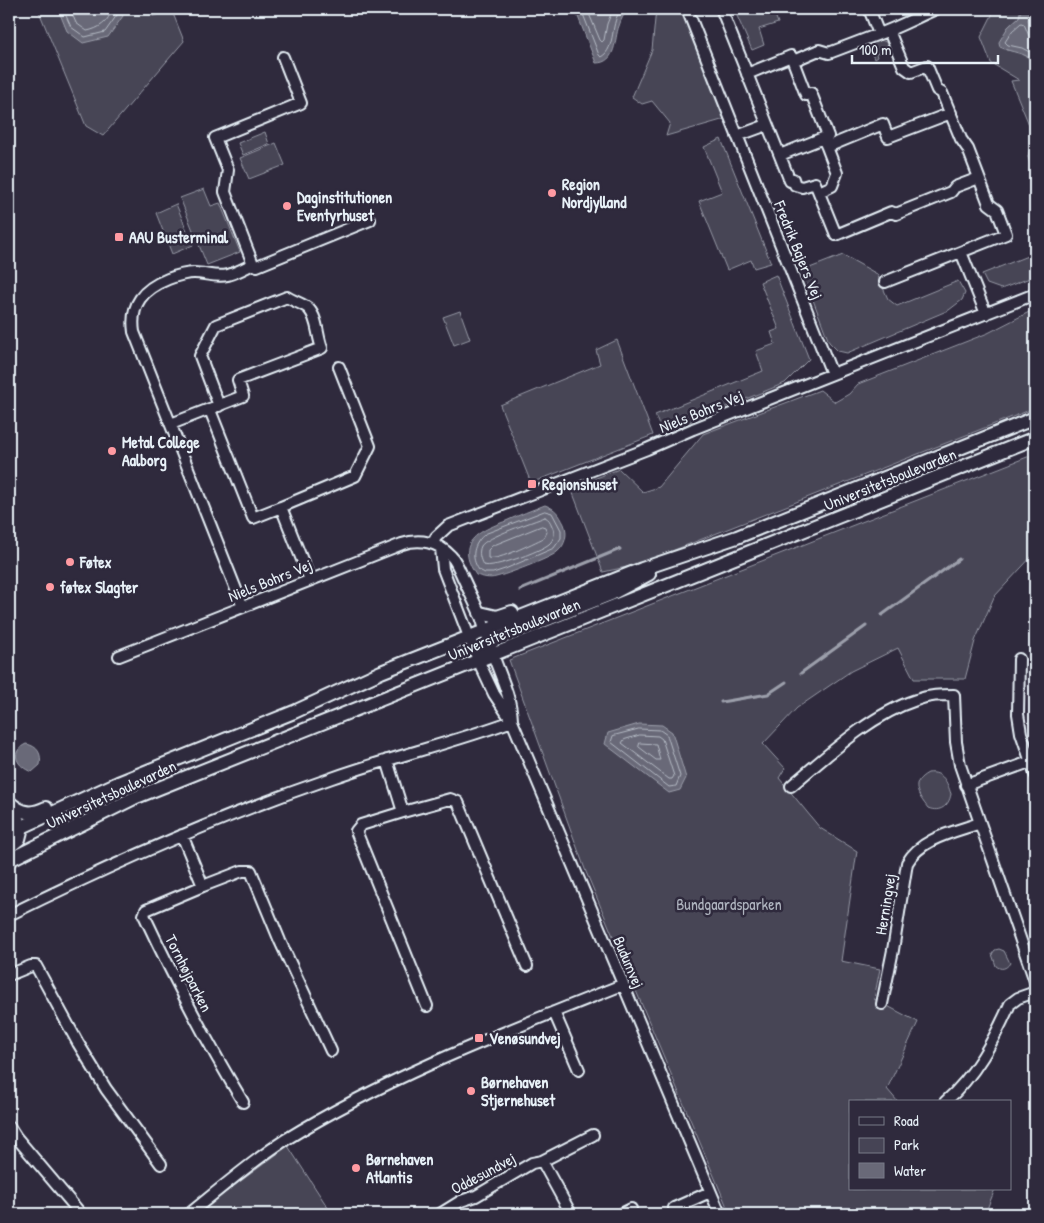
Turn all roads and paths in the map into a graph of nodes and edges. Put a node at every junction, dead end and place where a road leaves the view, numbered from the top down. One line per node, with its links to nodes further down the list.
1 (687, 9): 11 (street, Fredrik Bajers Vej)
2 (869, 9): 5 (street)
3 (936, 9): 5 (street)
4 (722, 11): 8 (street, Fredrik Bajers Vej)
5 (884, 32): 7 (street); 9 (street)
6 (283, 57): 18 (street)
7 (792, 61): 8 (street); 12 (street)
8 (747, 74): 10 (street, Fredrik Bajers Vej)
9 (951, 113): 12 (street); 14 (street)
10 (768, 124): 11 (street); 13 (street, Fredrik Bajers Vej)
11 (737, 136): 23 (street, Fredrik Bajers Vej)
12 (825, 142): 13 (street); 15 (street)
13 (780, 155): 15 (street, Fredrik Bajers Vej)
14 (979, 178): 15 (street); 17 (street)
15 (819, 192)
16 (370, 220): 18 (street)
17 (961, 252): 19 (street); 21 (street)
18 (253, 264): 26 (street)
19 (886, 282)
20 (1035, 294): 21 (street, Niels Bohrs Vej)
21 (986, 314): 23 (street, Niels Bohrs Vej)
22 (339, 367): 28 (street)
23 (832, 374): 29 (street, Niels Bohrs Vej)
24 (214, 408): 24 (street); 26 (street); 28 (street)
25 (1035, 418): 30 (main road, Universitetsboulevarden)
26 (171, 424): 33 (street)
27 (1035, 438): 37 (main road, Universitetsboulevarden)
28 (281, 507): 32 (street)
29 (437, 546): 32 (street, Niels Bohrs Vej); 34 (street); 36 (street)
30 (690, 554): 31 (main road, Universitetsboulevarden); 37 (main road)
31 (642, 569): 34 (main road); 35 (main road, Universitetsboulevarden)
32 (310, 580): 33 (street, Niels Bohrs Vej)
33 (243, 607): 39 (street, Niels Bohrs Vej)
34 (480, 614): 35 (street)
35 (485, 631): 36 (main road, Universitetsboulevarden); 37 (street)
36 (469, 638): 38 (street); 41 (main road, Universitetsboulevarden)
37 (491, 649): 38 (main road, Universitetsboulevarden); 42 (street, Budumvej)
38 (476, 655): 42 (street, Budumvej); 54 (main road, Universitetsboulevarden)
39 (119, 656)
40 (1019, 659): 44 (street)
41 (294, 712): 48 (main road); 51 (main road, Universitetsboulevarden)
42 (512, 721): 43 (street); 61 (street, Budumvej)
43 (387, 760): 49 (street); 52 (street)
44 (1033, 761): 45 (street); 46 (street)
45 (1035, 774)
46 (966, 785): 47 (street); 50 (street)
47 (791, 786)
48 (10, 802): 51 (street)
49 (403, 812): 58 (street); 64 (street)
50 (980, 823): 60 (street); 63 (street, Herningvej)
51 (22, 827): 53 (main road, Universitetsboulevarden)
52 (182, 835): 56 (street); 57 (street)
53 (10, 841): 54 (street)
54 (30, 850): 55 (main road, Universitetsboulevarden)
55 (9, 860)
56 (203, 886): 66 (street, Tornhøjparken); 69 (street, Tornhøjparken)
57 (9, 915)
58 (527, 966)
59 (9, 975): 73 (street)
60 (1035, 981)
61 (622, 985): 65 (street); 74 (street, Budumvej)
62 (1035, 992): 68 (street)
63 (882, 1004)
64 (427, 1006)
65 (554, 1012): 67 (street); 77 (street)
66 (331, 1051)
67 (579, 1070)
68 (947, 1100)
69 (243, 1102)
70 (9, 1126): 76 (street)
71 (594, 1135): 72 (street, Oddesundvej)
72 (542, 1161): 78 (street, Oddesundvej); 79 (street, Oddesundvej)
73 (161, 1164)
74 (710, 1192): 81 (street); 82 (street, Budumvej)
75 (631, 1209): 80 (street)
76 (80, 1214)
77 (189, 1214)
78 (440, 1214)
79 (571, 1214)
80 (621, 1214)
81 (676, 1214)
82 (720, 1214)

